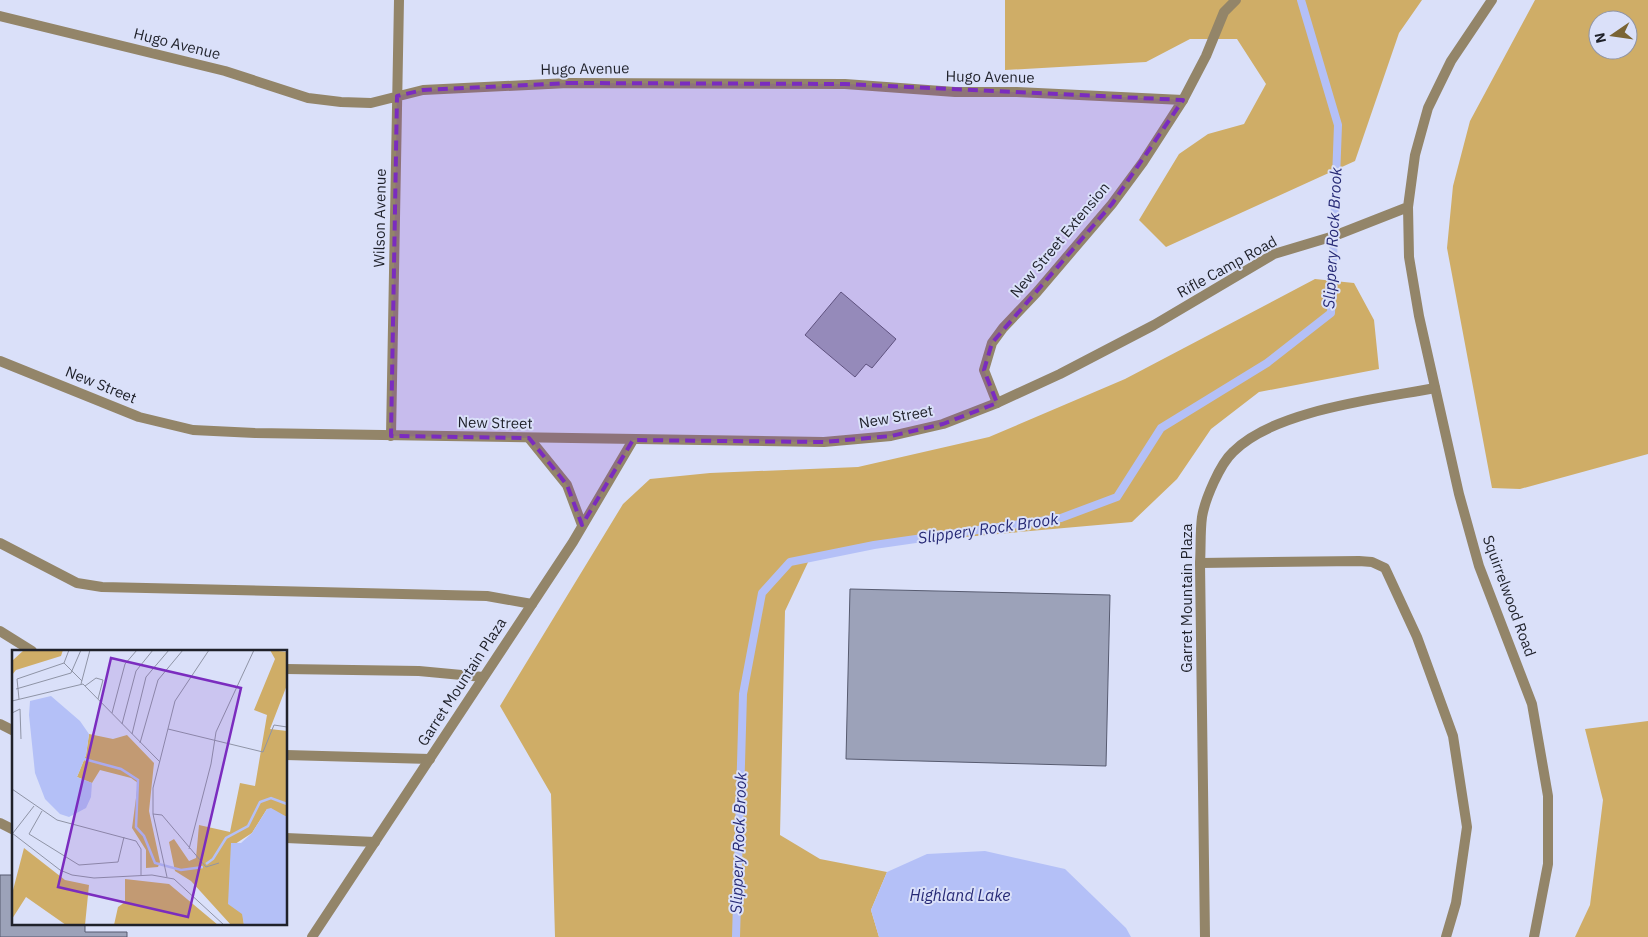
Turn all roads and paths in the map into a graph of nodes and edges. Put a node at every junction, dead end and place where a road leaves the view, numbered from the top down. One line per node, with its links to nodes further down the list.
1 (399, 0): 5 (street, Wilson Avenue)
2 (1236, 0): 6 (street, New Street Extension)
3 (1492, 0): 7 (street)
4 (0, 16): 5 (street, Hugo Avenue)
5 (397, 96): 6 (street, Hugo Avenue); 11 (street, Wilson Avenue)
6 (1183, 100): 10 (street, New Street Extension)
7 (1408, 207): 9 (street, Squirrelwood Road); 10 (street, Rifle Camp Road)
8 (0, 361): 11 (street, New Street)
9 (1435, 388): 16 (street, Garret Mountain Plaza); 33 (street, Squirrelwood Road)
10 (997, 403): 13 (street, New Street)
11 (391, 436): 12 (street, New Street)
12 (529, 438): 13 (street, New Street); 14 (street)
13 (633, 440): 14 (street, Garret Mountain Plaza)
14 (582, 525): 17 (street, Garret Mountain Plaza)
15 (0, 543): 17 (street)
16 (1200, 563): 31 (street, Garret Mountain Plaza); 32 (street)
17 (532, 604): 21 (street, Garret Mountain Plaza)
18 (0, 631): 19 (street)
19 (30, 650)
20 (288, 670): 21 (street)
21 (484, 677): 25 (street, Garret Mountain Plaza)
22 (0, 724): 23 (street)
23 (12, 730)
24 (288, 755): 25 (street)
25 (430, 759): 29 (street, Garret Mountain Plaza)
26 (0, 822): 27 (street)
27 (12, 829)
28 (288, 838): 29 (street)
29 (375, 842): 30 (street, Garret Mountain Plaza)
30 (312, 937)
31 (1205, 937)
32 (1446, 937)
33 (1534, 937)

